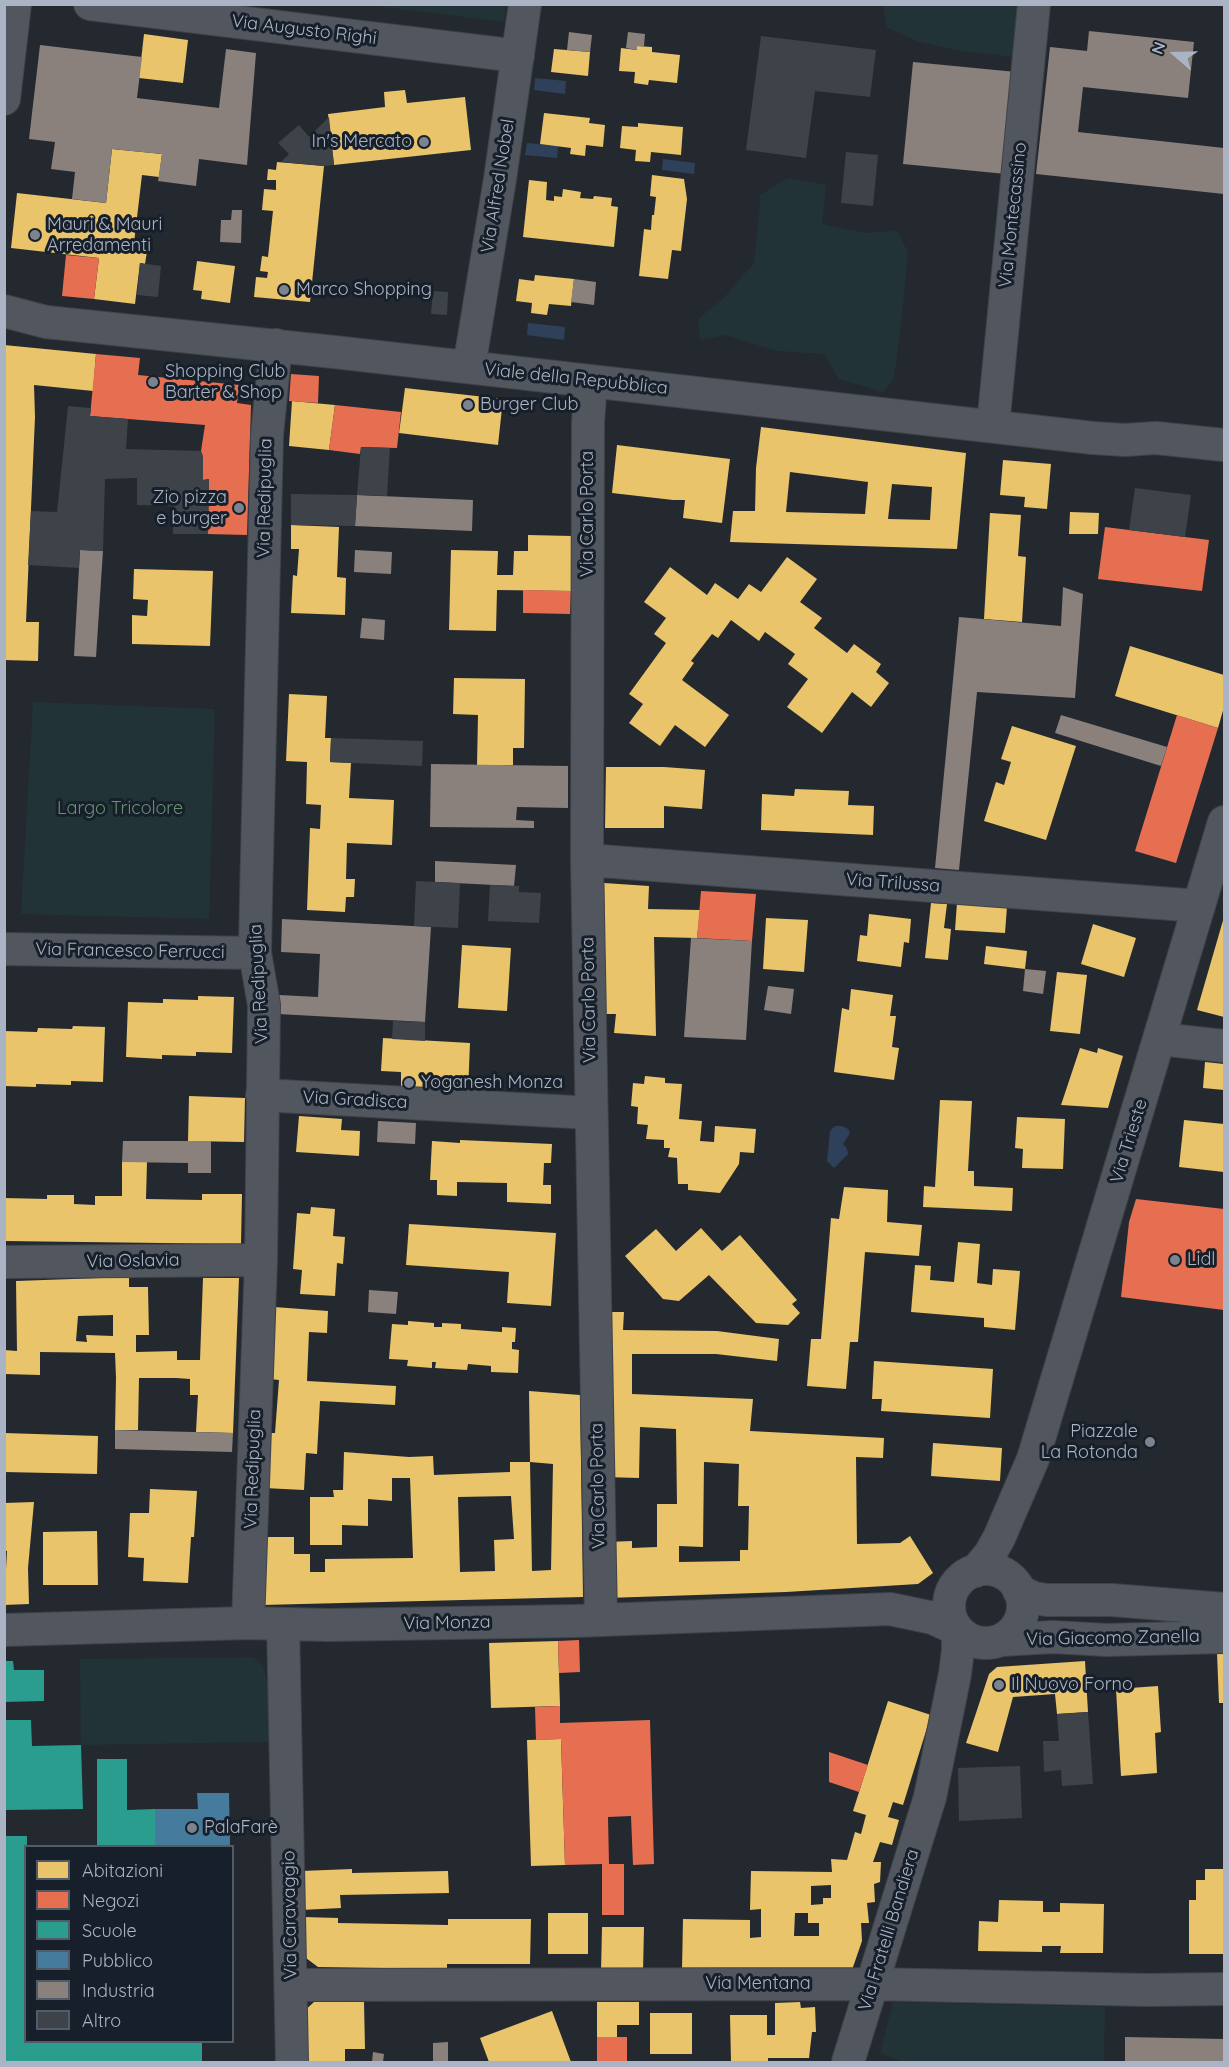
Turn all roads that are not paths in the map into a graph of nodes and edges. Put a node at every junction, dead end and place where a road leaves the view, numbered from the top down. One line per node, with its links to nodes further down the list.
1 (15, 4): 6 (street)
2 (90, 4): 5 (street, Via Augusto Righi)
3 (525, 4): 5 (street, Via Alfred Nobel)
4 (1034, 4): 13 (street, Via Montecassino)
5 (518, 56): 11 (street, Via Alfred Nobel)
6 (4, 99)
7 (4, 311): 8 (street, Viale della Repubblica)
8 (46, 322): 9 (street, Viale della Repubblica); 10 (street, Viale della Repubblica)
9 (4, 325)
10 (276, 345): 11 (street, Viale della Repubblica); 21 (street, Via Redipuglia)
11 (469, 367): 12 (street, Viale della Repubblica)
12 (591, 381): 13 (street, Viale della Repubblica); 18 (street, Via Carlo Porta)
13 (993, 426): 14 (street, Viale della Repubblica)
14 (1107, 439): 15 (street, Viale della Repubblica); 16 (street, Viale della Repubblica)
15 (1224, 445)
16 (1224, 463)
17 (1224, 822): 19 (street, Via Trieste)
18 (587, 860): 19 (street, Via Trilussa); 25 (street, Via Carlo Porta)
19 (1199, 906): 22 (street, Via Trieste)
20 (4, 949): 21 (street, Via Francesco Ferrucci)
21 (255, 953): 24 (street, Via Redipuglia)
22 (1160, 1039): 23 (street); 28 (street, Via Trieste)
23 (1224, 1046)
24 (262, 1095): 25 (street, Via Gradisca); 26 (street, Via Redipuglia)
25 (591, 1113): 33 (street, Via Carlo Porta)
26 (261, 1260): 27 (street, Via Oslavia); 34 (street, Via Redipuglia)
27 (4, 1262)
28 (1033, 1459): 29 (street, Via Trieste); 30 (street, Via Trieste)
29 (967, 1577): 30 (street); 32 (street, Via Monza); 37 (street)
30 (1017, 1587): 31 (street, Via Giacomo Zanella); 39 (street)
31 (1224, 1609)
32 (890, 1610): 33 (street, Via Monza); 37 (street, Via Monza)
33 (601, 1620): 35 (street, Via Monza)
34 (248, 1623): 35 (street, Via Monza); 36 (street, Via Monza)
35 (283, 1624): 42 (street, Via Caravaggio)
36 (4, 1630)
37 (958, 1630): 39 (street); 40 (street, Via Fratelli Bandiera)
38 (1224, 1636): 39 (street, Via Giacomo Zanella)
39 (997, 1641): 40 (street, Via Fratelli Bandiera)
40 (930, 1797): 41 (street, Via Fratelli Bandiera)
41 (872, 1984): 42 (street, Via Mentana); 43 (street, Via Mentana); 45 (street, Via Fratelli Bandiera)
42 (291, 1985): 44 (street, Via Caravaggio)
43 (1224, 1989)
44 (292, 2062)
45 (848, 2062)

